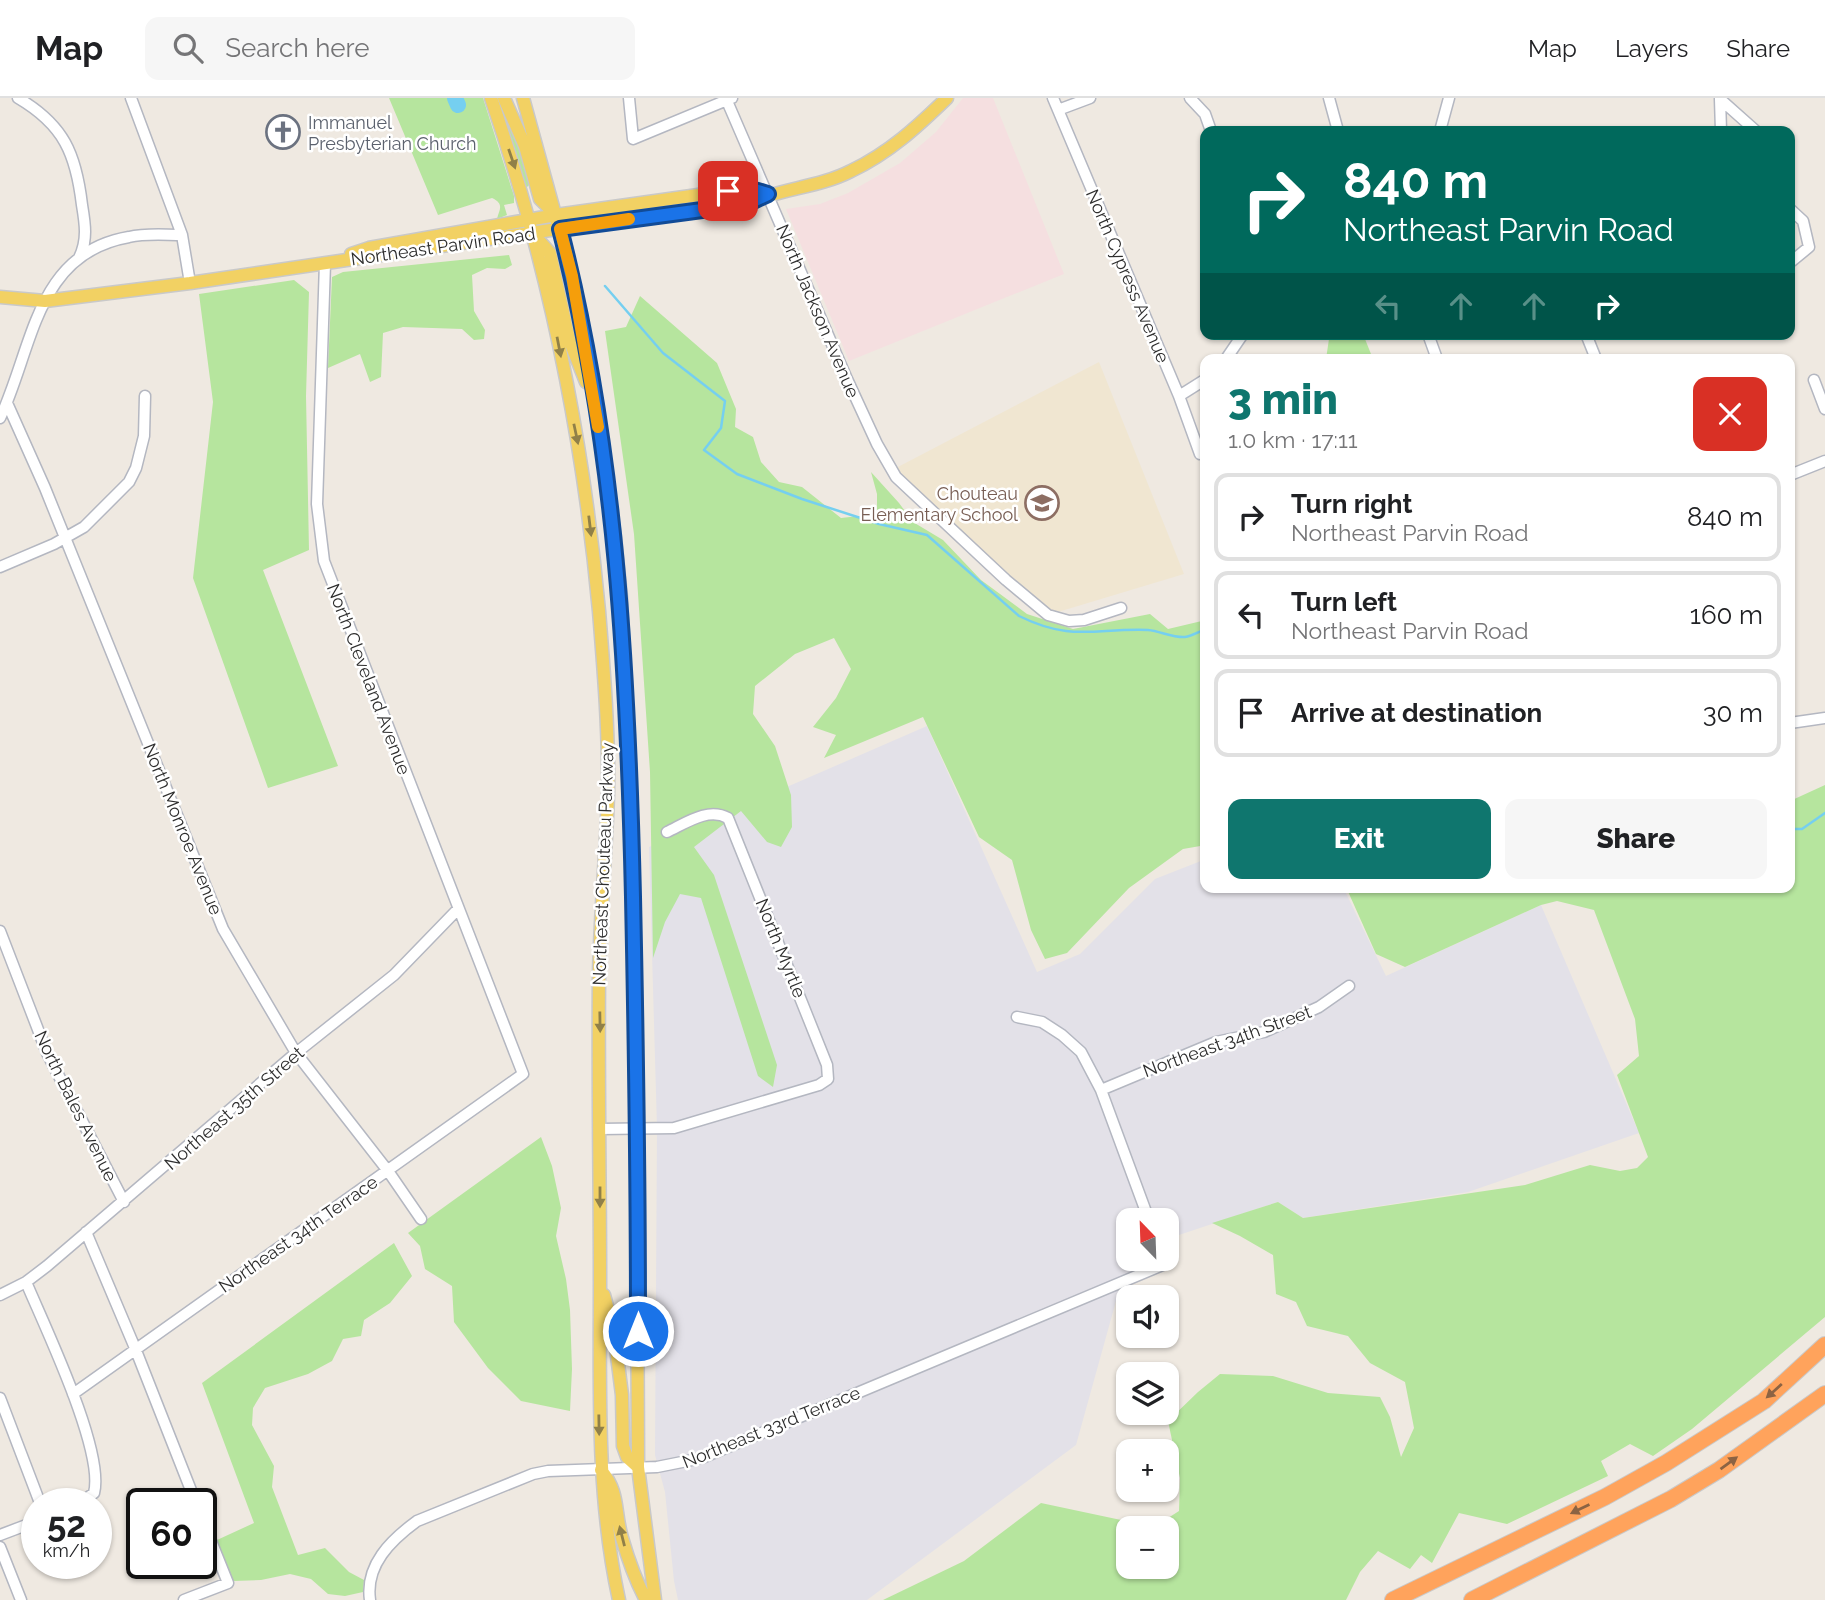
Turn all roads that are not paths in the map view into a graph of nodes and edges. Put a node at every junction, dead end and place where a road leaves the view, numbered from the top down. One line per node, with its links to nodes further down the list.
1 (18, 98): 27 (street)
2 (491, 98): 24 (main road, Northeast Chouteau Parkway, one-way to 24)
3 (504, 98): 23 (main road)
4 (523, 98): 23 (main road, Northeast Chouteau Parkway)
5 (629, 98): 13 (street)
6 (947, 98): 21 (main road, Northeast Parvin Road)
7 (1053, 98): 15 (street, North Cypress Avenue)
8 (1090, 98): 15 (street)
9 (1191, 98): 16 (street)
10 (1329, 98): 17 (street)
11 (1450, 98): 18 (street)
12 (134, 99): 26 (street)
13 (730, 99): 21 (street, North Jackson Avenue)
14 (1720, 99): 19 (street); 20 (street)
15 (1058, 110): 36 (street, North Cypress Avenue)
16 (1210, 126)
17 (1337, 126)
18 (1442, 126)
19 (1721, 126)
20 (1750, 126)
21 (768, 194): 23 (main road, Northeast Parvin Road); 25 (main road, Northeast Parvin Road); 46 (street, North Jackson Avenue)
22 (1795, 214): 28 (street)
23 (556, 215): 24 (main road, Northeast Parvin Road); 25 (main road, Northeast Chouteau Parkway)
24 (526, 225): 25 (main road, Northeast Parvin Road); 29 (main road, Northeast Parvin Road); 29 (main road, Northeast Parvin Road); 37 (main road); 57 (main road, Northeast Chouteau Parkway, one-way to 57)
25 (565, 228): 37 (main road, Northeast Chouteau Parkway)
26 (182, 234): 27 (street); 30 (street)
27 (79, 258): 32 (street)
28 (1795, 259)
29 (325, 263): 30 (main road, Northeast Parvin Road); 50 (street, North Cleveland Avenue)
30 (190, 283): 32 (main road, Northeast Parvin Road)
31 (0, 297): 32 (main road, Northeast Parvin Road)
32 (44, 301): 38 (street)
33 (1814, 380): 39 (street)
34 (1200, 383): 36 (street)
35 (145, 396): 44 (street)
36 (1179, 397): 41 (street, North Cypress Avenue)
37 (594, 398): 58 (main road, Northeast Chouteau Parkway)
38 (7, 403): 40 (street); 44 (street, North Monroe Avenue)
39 (1825, 409)
40 (0, 418)
41 (1199, 454)
42 (1825, 461): 43 (street)
43 (1795, 473)
44 (66, 539): 45 (street); 54 (street, North Monroe Avenue)
45 (0, 567)
46 (1121, 608)
47 (1825, 718): 48 (street)
48 (1795, 722)
49 (667, 832): 58 (street, North Myrtle)
50 (458, 909): 54 (street, Northeast 35th Street); 55 (street, North Cleveland Avenue)
51 (0, 931): 60 (street, North Bales Avenue)
52 (1349, 986): 56 (street, Northeast 34th Street)
53 (1017, 1017): 56 (street)
54 (296, 1053): 59 (street, North Monroe Avenue); 60 (street, Northeast 35th Street)
55 (523, 1074): 59 (street, Northeast 34th Terrace)
56 (1101, 1090): 61 (street)
57 (600, 1129): 58 (street); 65 (main road, Northeast Chouteau Parkway, one-way to 65)
58 (635, 1129): 73 (main road, Northeast Chouteau Parkway)
59 (388, 1171): 62 (street, North Monroe Avenue); 69 (street, Northeast 34th Terrace)
60 (124, 1202): 63 (street, Northeast 35th Street)
61 (1145, 1208)
62 (421, 1219)
63 (86, 1232): 66 (street, Northeast 35th Street); 69 (street)
64 (1141, 1271): 73 (street, Northeast 33rd Terrace)
65 (600, 1278): 73 (main road); 74 (main road, Northeast Chouteau Parkway, one-way to 74)
66 (26, 1282): 67 (street, Northeast 35th Street); 70 (street)
67 (0, 1295)
68 (1825, 1345): 88 (highway, one-way to 88)
69 (135, 1348): 70 (street, Northeast 34th Terrace); 77 (street)
70 (73, 1394): 76 (street)
71 (1825, 1394): 89 (highway, one-way to 71)
72 (0, 1398): 75 (street)
73 (638, 1467): 74 (street, Northeast 33rd Terrace); 87 (main road, Northeast Chouteau Parkway)
74 (600, 1470): 84 (street, Northeast 33rd Terrace); 85 (main road, Northeast Chouteau Parkway); 86 (main road, one-way to 74)
75 (34, 1488)
76 (95, 1488)
77 (190, 1488)
78 (21, 1527): 79 (street)
79 (0, 1535)
80 (0, 1547): 82 (street)
81 (217, 1556): 83 (street)
82 (21, 1600)
83 (184, 1600)
84 (370, 1600)
85 (619, 1600)
86 (646, 1600)
87 (655, 1600)
88 (1393, 1600)
89 (1472, 1600)

